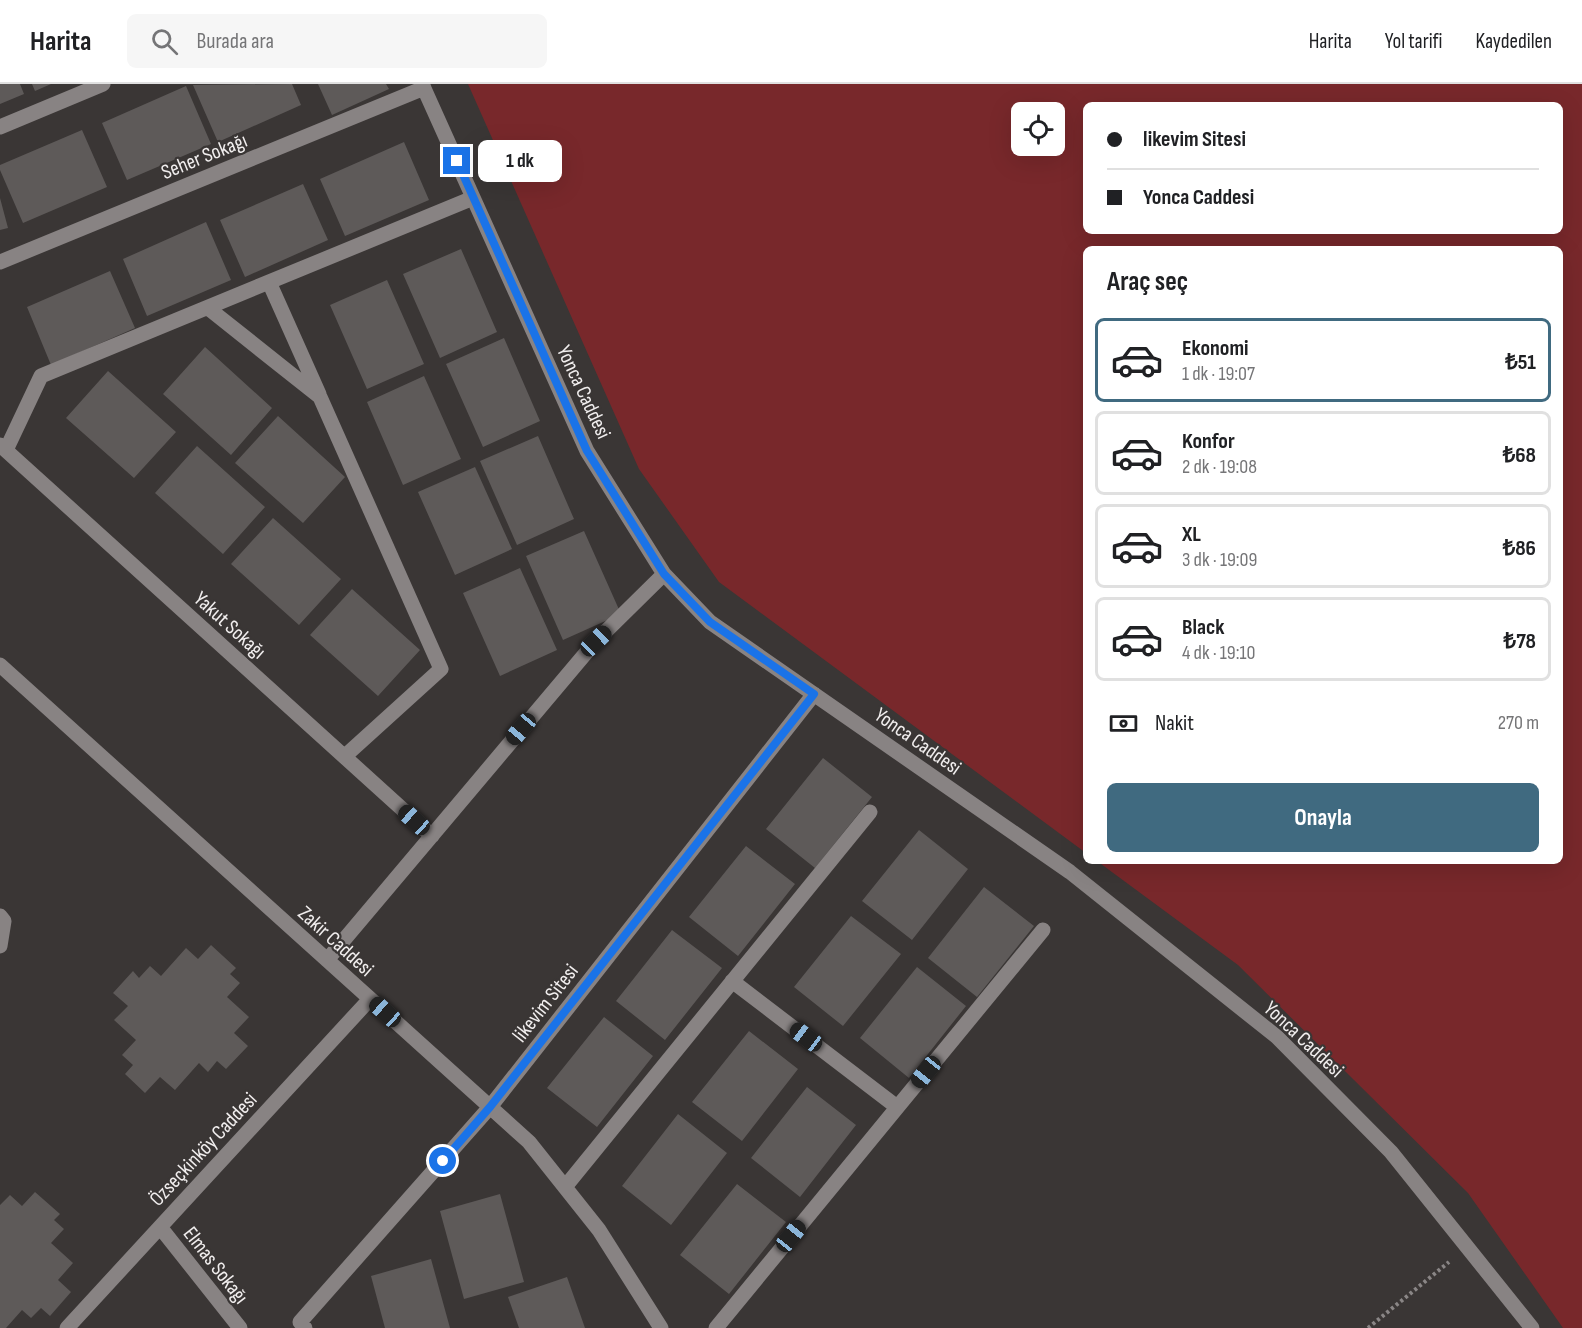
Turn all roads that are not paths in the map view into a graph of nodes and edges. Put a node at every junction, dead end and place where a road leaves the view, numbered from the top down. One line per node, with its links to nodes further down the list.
1 (103, 84): 3 (street)
2 (423, 86): 4 (street, Yonca Caddesi); 5 (street, Seher Sokağı)
3 (0, 127)
4 (473, 198): 6 (street); 10 (street, Yonca Caddesi)
5 (0, 262)
6 (269, 282): 7 (street); 8 (street)
7 (208, 308): 8 (street); 9 (street)
8 (320, 397): 13 (street)
9 (3, 448): 13 (street, Yakut Sokağı)
10 (664, 574): 12 (street, Yonca Caddesi); 15 (street)
11 (0, 665): 19 (street, Zakir Caddesi)
12 (814, 694): 22 (street, likevim Sitesi); 31 (street, Yonca Caddesi)
13 (345, 756): 15 (street, Yakut Sokağı)
14 (870, 812): 20 (street)
15 (432, 836): 19 (street)
16 (0, 916): 18 (street)
17 (1042, 930): 23 (street)
18 (0, 946)
19 (327, 960): 21 (street, Zakir Caddesi)
20 (732, 981): 23 (street); 24 (street)
21 (370, 999): 22 (street, Zakir Caddesi); 25 (street, Özseçkinköy Caddesi)
22 (490, 1107): 24 (street, Zakir Caddesi); 28 (street, likevim Sitesi)
23 (897, 1107): 30 (street)
24 (565, 1187): 29 (street, Zakir Caddesi)
25 (160, 1227): 26 (street, Özseçkinköy Caddesi); 27 (street, Elmas Sokağı)
26 (67, 1328)
27 (240, 1328)
28 (305, 1328)
29 (661, 1328)
30 (716, 1328)
31 (1532, 1328)

